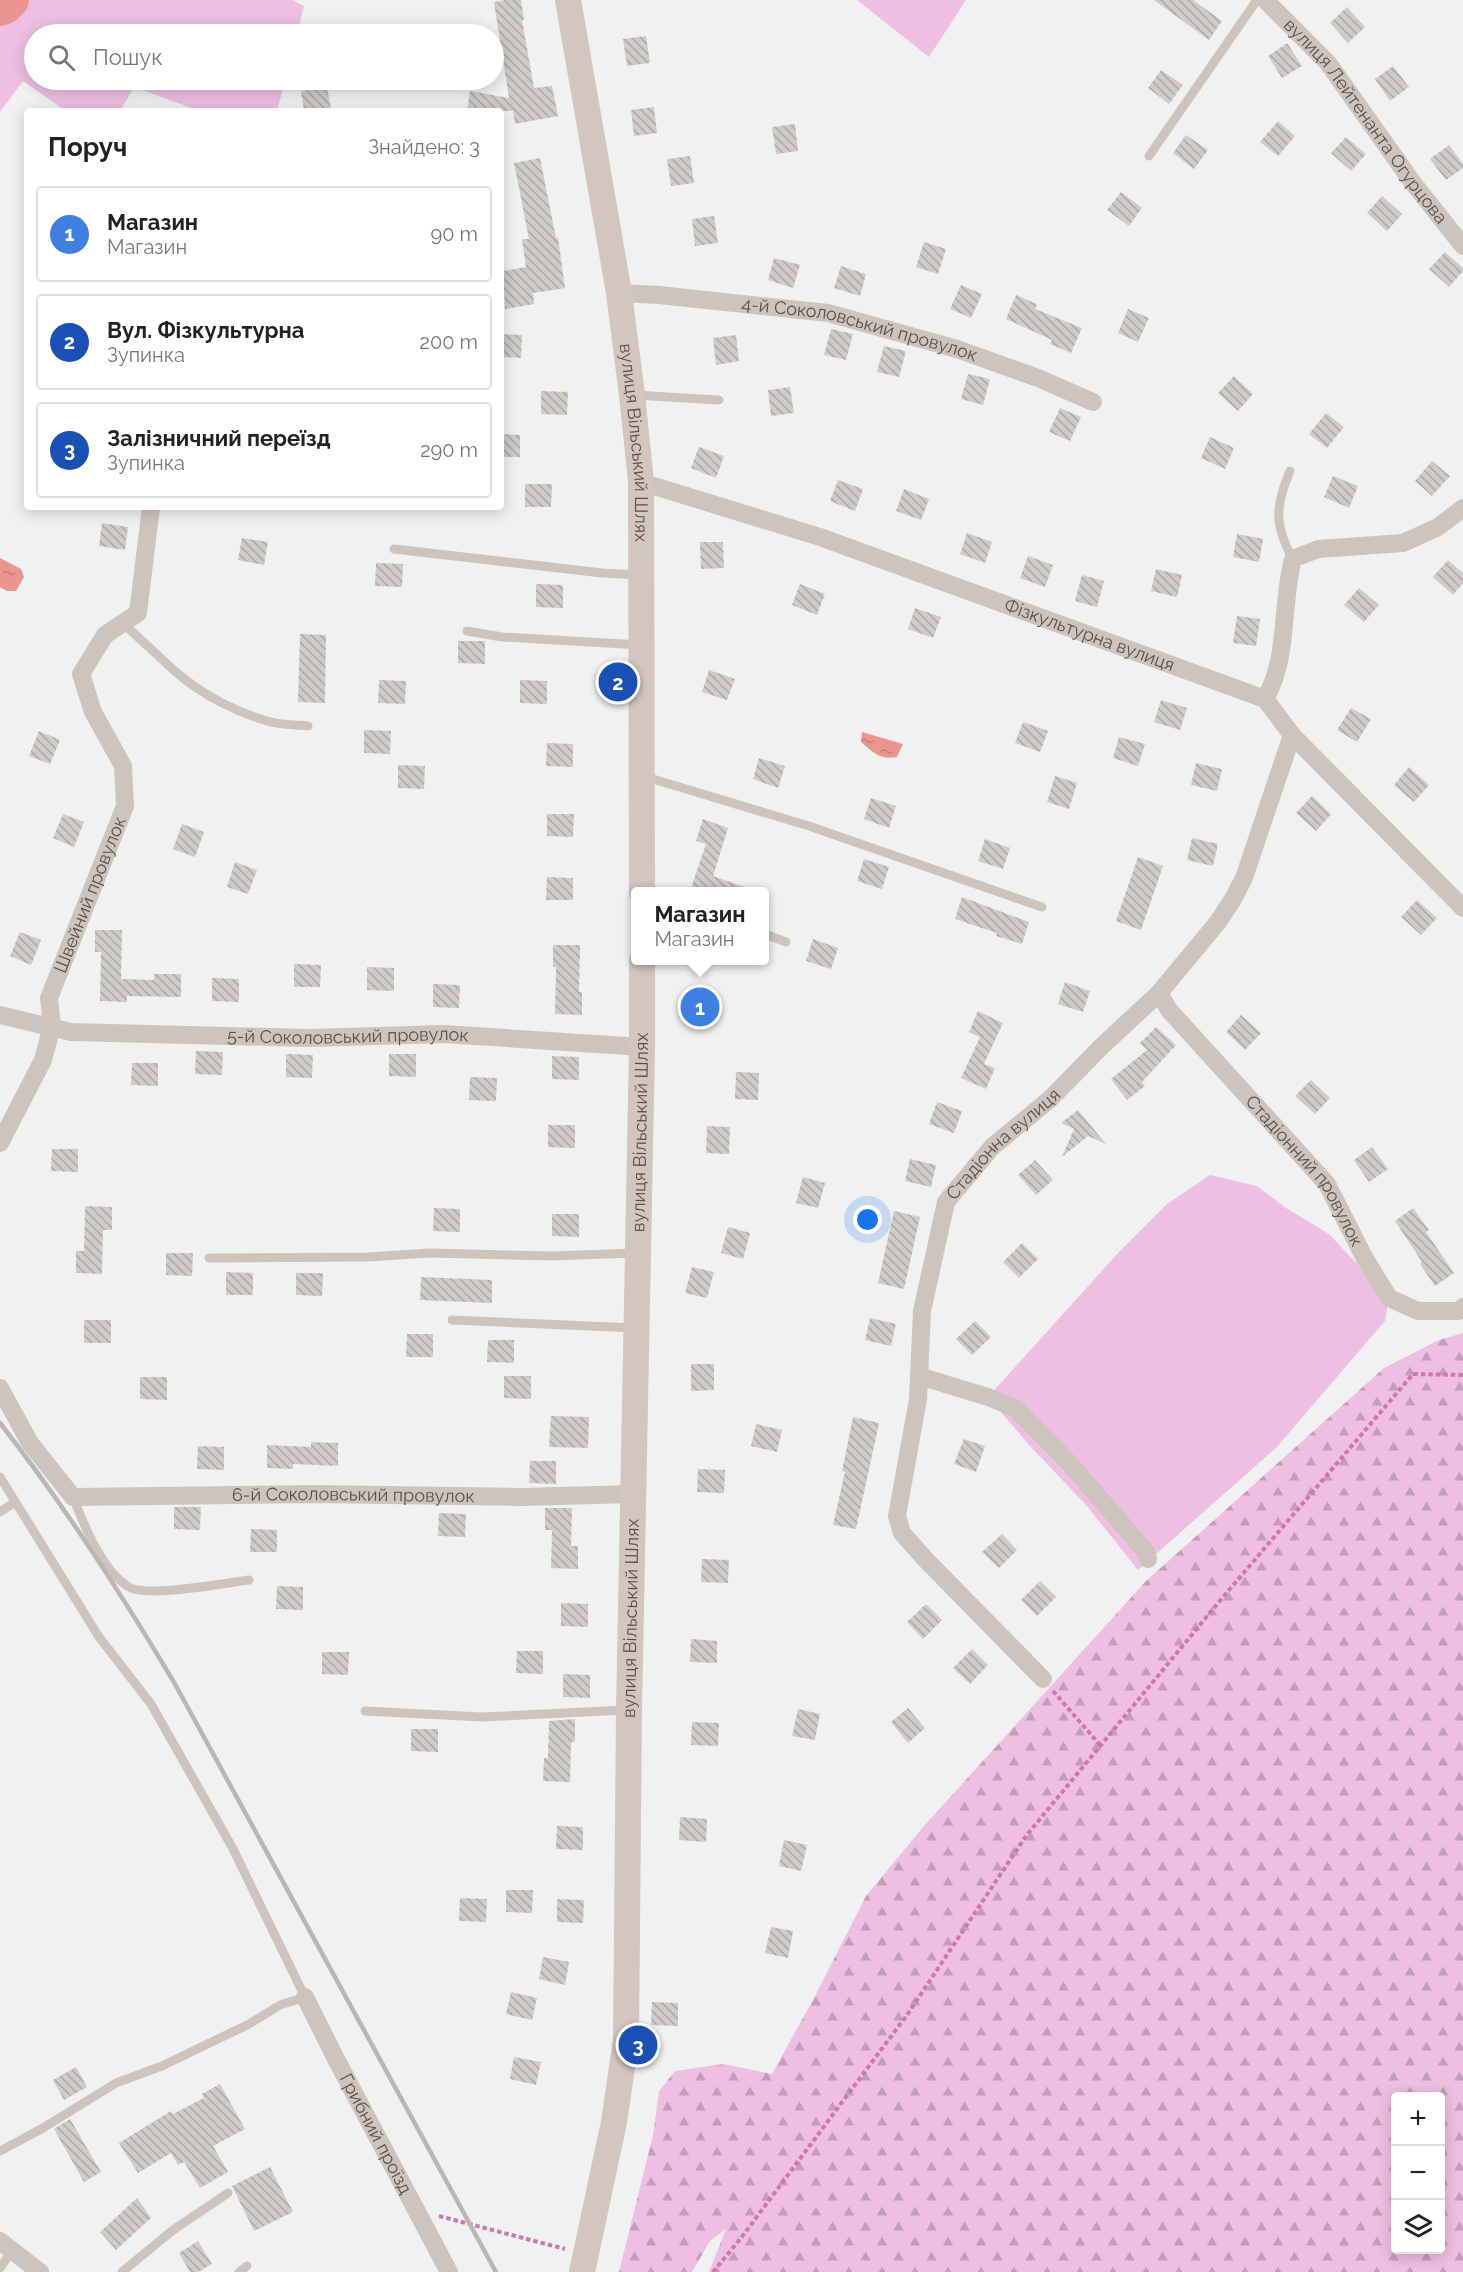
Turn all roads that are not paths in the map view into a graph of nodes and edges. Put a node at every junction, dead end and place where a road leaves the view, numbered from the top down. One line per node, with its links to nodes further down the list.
1 (567, 0): 6 (street, вулиця Вільський Шлях)
2 (1257, 0): 4 (lane)
3 (1265, 0): 5 (street, вулиця Лейтенанта Огурцова)
4 (1149, 156)
5 (1463, 246)
6 (619, 293): 7 (street, вулиця Вільський Шлях); 9 (street, 4-й Соколовський провулок)
7 (632, 395): 8 (lane); 11 (street, вулиця Вільський Шлях)
8 (719, 400)
9 (1093, 402)
10 (1290, 471): 15 (lane)
11 (640, 482): 16 (street, вулиця Вільський Шлях); 20 (street, Фізкультурна вулиця)
12 (1463, 508): 15 (street)
13 (151, 510): 17 (street, Швейний провулок)
14 (394, 549): 16 (lane)
15 (1293, 559): 20 (street)
16 (641, 575): 19 (street, вулиця Вільський Шлях)
17 (122, 624): 21 (lane); 32 (street, Швейний провулок)
18 (467, 631): 19 (lane)
19 (641, 645): 23 (street, вулиця Вільський Шлях)
20 (1265, 699): 22 (street)
21 (308, 726)
22 (1292, 735): 25 (street); 30 (street, Стадіонна вулиця)
23 (642, 776): 24 (street, вулиця Вільський Шлях); 26 (lane)
24 (645, 887)
25 (1462, 905)
26 (1042, 907)
27 (769, 936): 28 (lane)
28 (786, 942)
29 (642, 965): 33 (street, вулиця Вільський Шлях)
30 (1159, 993): 37 (street, Стадіонний провулок); 40 (street, Стадіонна вулиця)
31 (0, 1015): 32 (street, 5-й Соколовський провулок)
32 (52, 1026): 33 (street, 5-й Соколовський провулок); 34 (street, Швейний провулок)
33 (642, 1047): 35 (street, вулиця Вільський Шлях)
34 (0, 1143)
35 (638, 1252): 36 (lane); 39 (street, вулиця Вільський Шлях)
36 (209, 1258)
37 (1463, 1307)
38 (452, 1320): 39 (lane)
39 (637, 1328): 43 (street, вулиця Вільський Шлях)
40 (919, 1376): 47 (street); 49 (street, Стадіонна вулиця)
41 (0, 1388): 44 (street)
42 (0, 1477): 45 (lane)
43 (633, 1494): 44 (street, 6-й Соколовський провулок); 50 (street, вулиця Вільський Шлях)
44 (73, 1497): 48 (lane)
45 (15, 1502): 46 (lane); 52 (lane)
46 (0, 1512)
47 (1148, 1559)
48 (249, 1580)
49 (1043, 1679)
50 (629, 1710): 51 (lane); 56 (street, вулиця Вільський Шлях)
51 (365, 1711)
52 (305, 1997): 53 (lane); 60 (street, Грибний проїзд)
53 (0, 2151)
54 (228, 2193): 59 (lane)
55 (6, 2246): 57 (lane); 58 (street)
56 (583, 2264)
57 (0, 2268)
58 (40, 2272)
59 (122, 2272)
60 (449, 2272)

